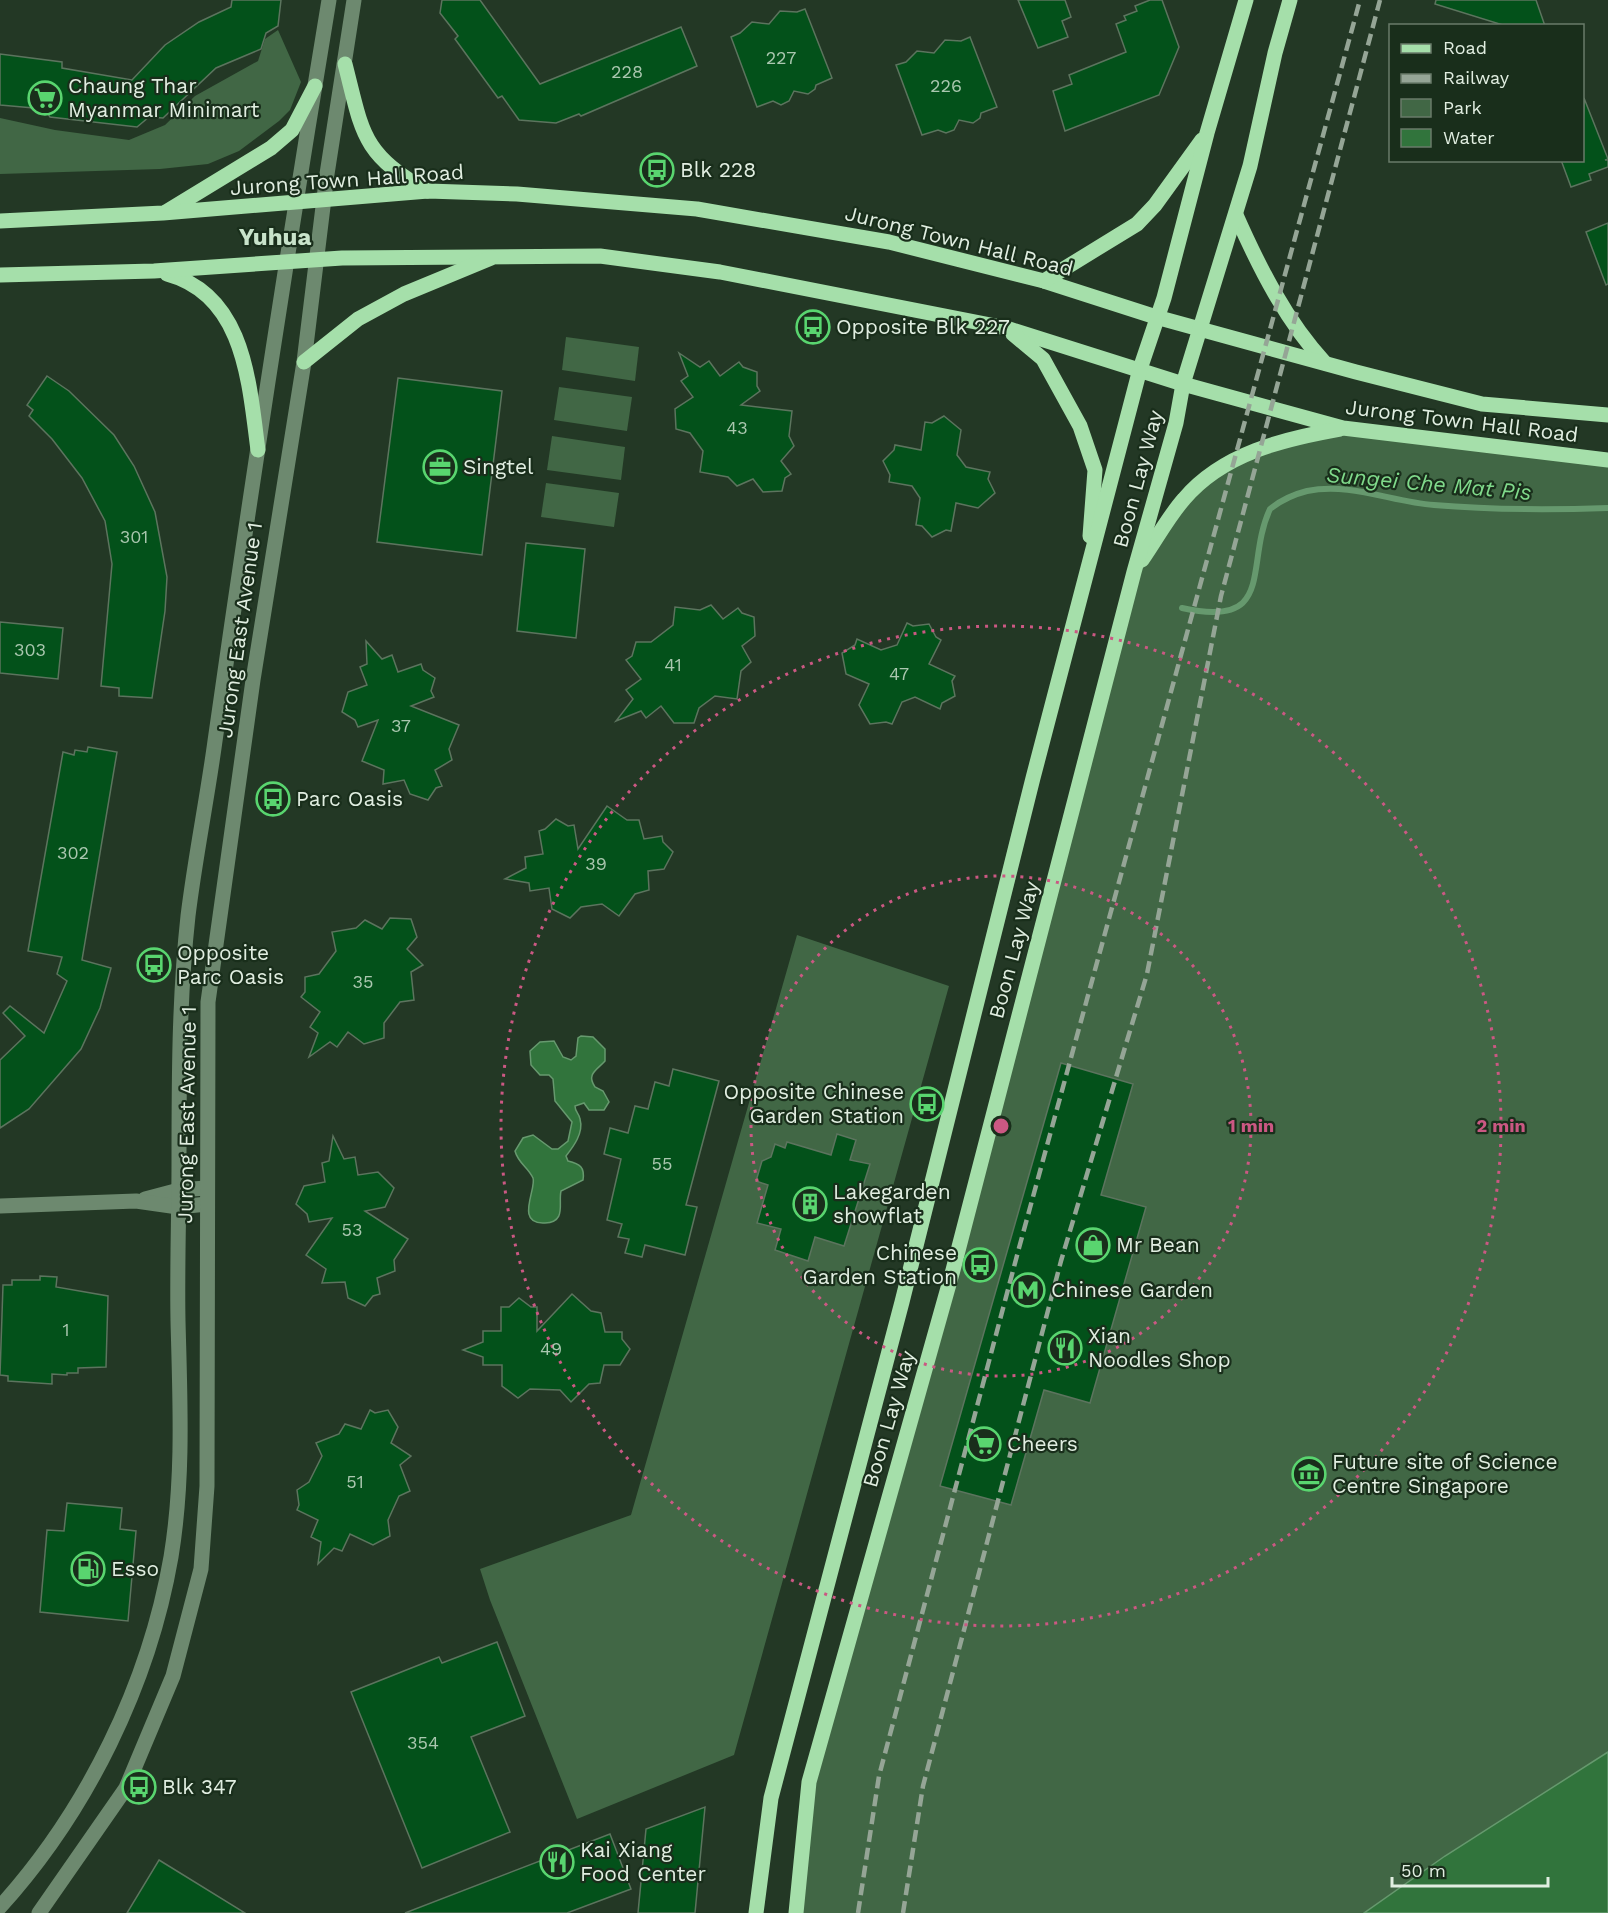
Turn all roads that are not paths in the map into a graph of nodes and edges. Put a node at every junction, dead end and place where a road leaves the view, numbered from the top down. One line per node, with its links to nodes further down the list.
1 (329, 0): 6 (street, Jurong East Avenue 1)
2 (354, 0): 5 (street, Jurong East Avenue 1)
3 (1246, 0): 7 (main road, Boon Lay Way)
4 (1290, 0): 12 (main road, Boon Lay Way)
5 (345, 64): 8 (main road); 9 (street, Jurong East Avenue 1)
6 (315, 86): 10 (street, Jurong East Avenue 1); 11 (main road)
7 (1208, 133): 19 (main road); 20 (main road, Boon Lay Way)
8 (428, 191): 9 (main road, Jurong Town Hall Road); 19 (main road, Jurong Town Hall Road)
9 (324, 200): 10 (main road, Jurong Town Hall Road); 15 (street, Jurong East Avenue 1)
10 (297, 202): 11 (main road, Jurong Town Hall Road); 16 (street, Jurong East Avenue 1)
11 (163, 213): 13 (main road, Jurong Town Hall Road)
12 (1236, 215): 22 (main road, Boon Lay Way); 24 (main road)
13 (0, 220)
14 (496, 256): 15 (main road, Jurong Town Hall Road); 21 (main road, Jurong Town Hall Road); 23 (main road)
15 (317, 260): 16 (main road, Jurong Town Hall Road); 23 (street, Jurong East Avenue 1)
16 (289, 261): 17 (main road, Jurong Town Hall Road); 29 (street, Jurong East Avenue 1)
17 (154, 271): 18 (main road, Jurong Town Hall Road); 29 (main road)
18 (0, 275)
19 (1044, 281): 20 (main road, Jurong Town Hall Road)
20 (1156, 317): 22 (main road, Jurong Town Hall Road); 25 (main road, Boon Lay Way)
21 (1006, 328): 25 (main road, Jurong Town Hall Road); 32 (main road)
22 (1198, 328): 24 (main road, Jurong Town Hall Road); 26 (main road, Boon Lay Way)
23 (304, 362): 33 (street, Jurong East Avenue 1)
24 (1326, 364): 27 (main road, Jurong Town Hall Road)
25 (1140, 369): 26 (main road, Jurong Town Hall Road); 32 (main road, Boon Lay Way)
26 (1183, 384): 28 (main road, Jurong Town Hall Road); 31 (main road, Boon Lay Way)
27 (1608, 415)
28 (1343, 428): 30 (main road, Jurong Town Hall Road); 31 (main road)
29 (258, 450): 34 (street, Jurong East Avenue 1)
30 (1608, 460)
31 (1134, 572): 42 (main road, Boon Lay Way)
32 (1086, 579): 41 (main road, Boon Lay Way)
33 (206, 1188): 34 (street); 36 (street, Jurong East Avenue 1)
34 (179, 1190): 35 (street); 38 (street, Jurong East Avenue 1)
35 (136, 1201): 37 (street); 38 (street)
36 (207, 1204): 38 (street); 40 (street, Jurong East Avenue 1)
37 (0, 1206)
38 (178, 1208): 39 (street, Jurong East Avenue 1)
39 (0, 1907)
40 (39, 1913)
41 (756, 1913)
42 (796, 1913)

